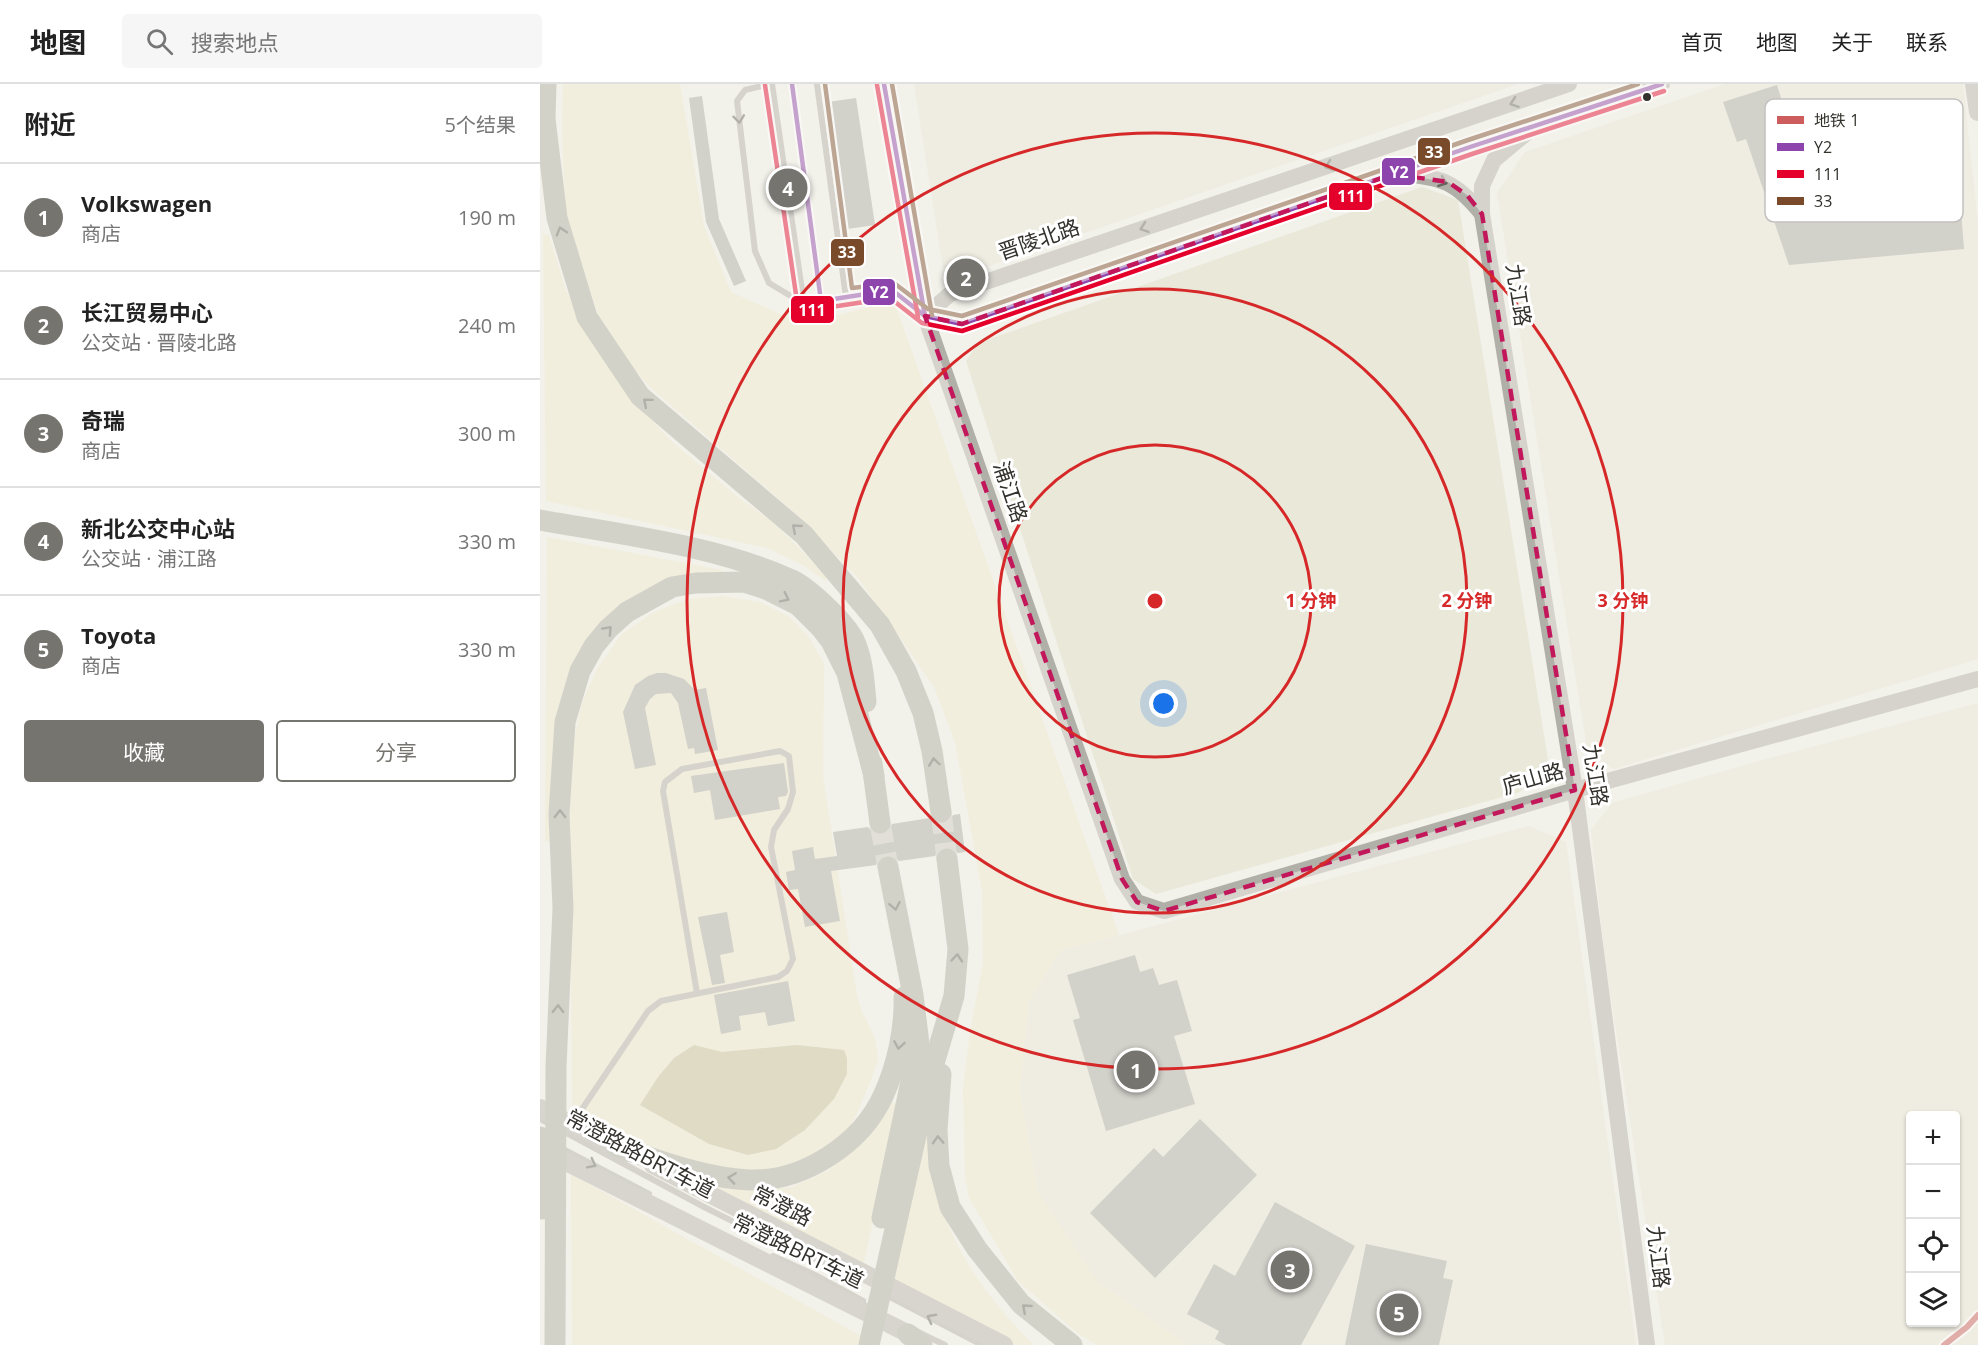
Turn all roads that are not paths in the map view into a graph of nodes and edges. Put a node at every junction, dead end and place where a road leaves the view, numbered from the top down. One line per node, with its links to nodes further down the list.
1 (546, 84): 20 (highway, one-way to 1)
2 (771, 84): 15 (lane); 15 (lane, one-way to 15)
3 (792, 84): 14 (lane)
4 (818, 84): 13 (lane)
5 (884, 84): 16 (street, 浦江路)
6 (1569, 84): 16 (street, 晋陵北路, one-way to 16)
7 (1662, 84): 10 (street)
8 (1974, 84): 9 (main road)
9 (1978, 112)
10 (1535, 126): 11 (street); 12 (street, 九江路)
11 (1393, 174): 12 (street, one-way to 12); 16 (street)
12 (1482, 214): 22 (street, 九江路)
13 (846, 297): 14 (lane); 16 (lane)
14 (821, 301): 15 (lane)
15 (804, 304)
16 (925, 316): 27 (street, 浦江路)
17 (540, 508): 20 (highway)
18 (540, 520): 21 (highway)
19 (1978, 679): 22 (street, 庐山路)
20 (923, 713): 23 (highway, one-way to 20)
21 (874, 776): 24 (highway); 39 (highway, one-way to 21)
22 (1575, 790): 27 (street, 庐山路); 55 (street, 九江路)
23 (941, 813)
24 (880, 823)
25 (948, 859): 30 (highway, one-way to 25)
26 (888, 867): 28 (highway, one-way to 28)
27 (1137, 902)
28 (903, 945): 35 (highway, one-way to 35); 38 (highway)
29 (698, 993): 29 (lane); 33 (lane)
30 (954, 996): 38 (highway); 54 (highway, one-way to 30)
31 (540, 1108): 33 (main road, 常澄路)
32 (540, 1119): 41 (lane, 常澄路路BRT车道)
33 (572, 1124): 35 (main road, 常澄路)
34 (540, 1138): 37 (lane, one-way to 37); 39 (highway)
35 (616, 1147): 53 (main road, 常澄路)
36 (540, 1149): 45 (main road)
37 (658, 1198)
38 (890, 1214): 48 (highway); 49 (highway)
39 (549, 1216): 46 (highway); 47 (highway)
40 (719, 1230): 43 (lane, 常澄路BRT车道)
41 (839, 1270)
42 (879, 1291): 52 (lane, one-way to 42)
43 (865, 1302)
44 (875, 1308): 51 (lane, 常澄路BRT车道)
45 (915, 1340): 50 (main road)
46 (547, 1345)
47 (555, 1345)
48 (855, 1345)
49 (869, 1345)
50 (931, 1345)
51 (945, 1345)
52 (982, 1345)
53 (1004, 1345)
54 (1072, 1345)
55 (1647, 1345)

